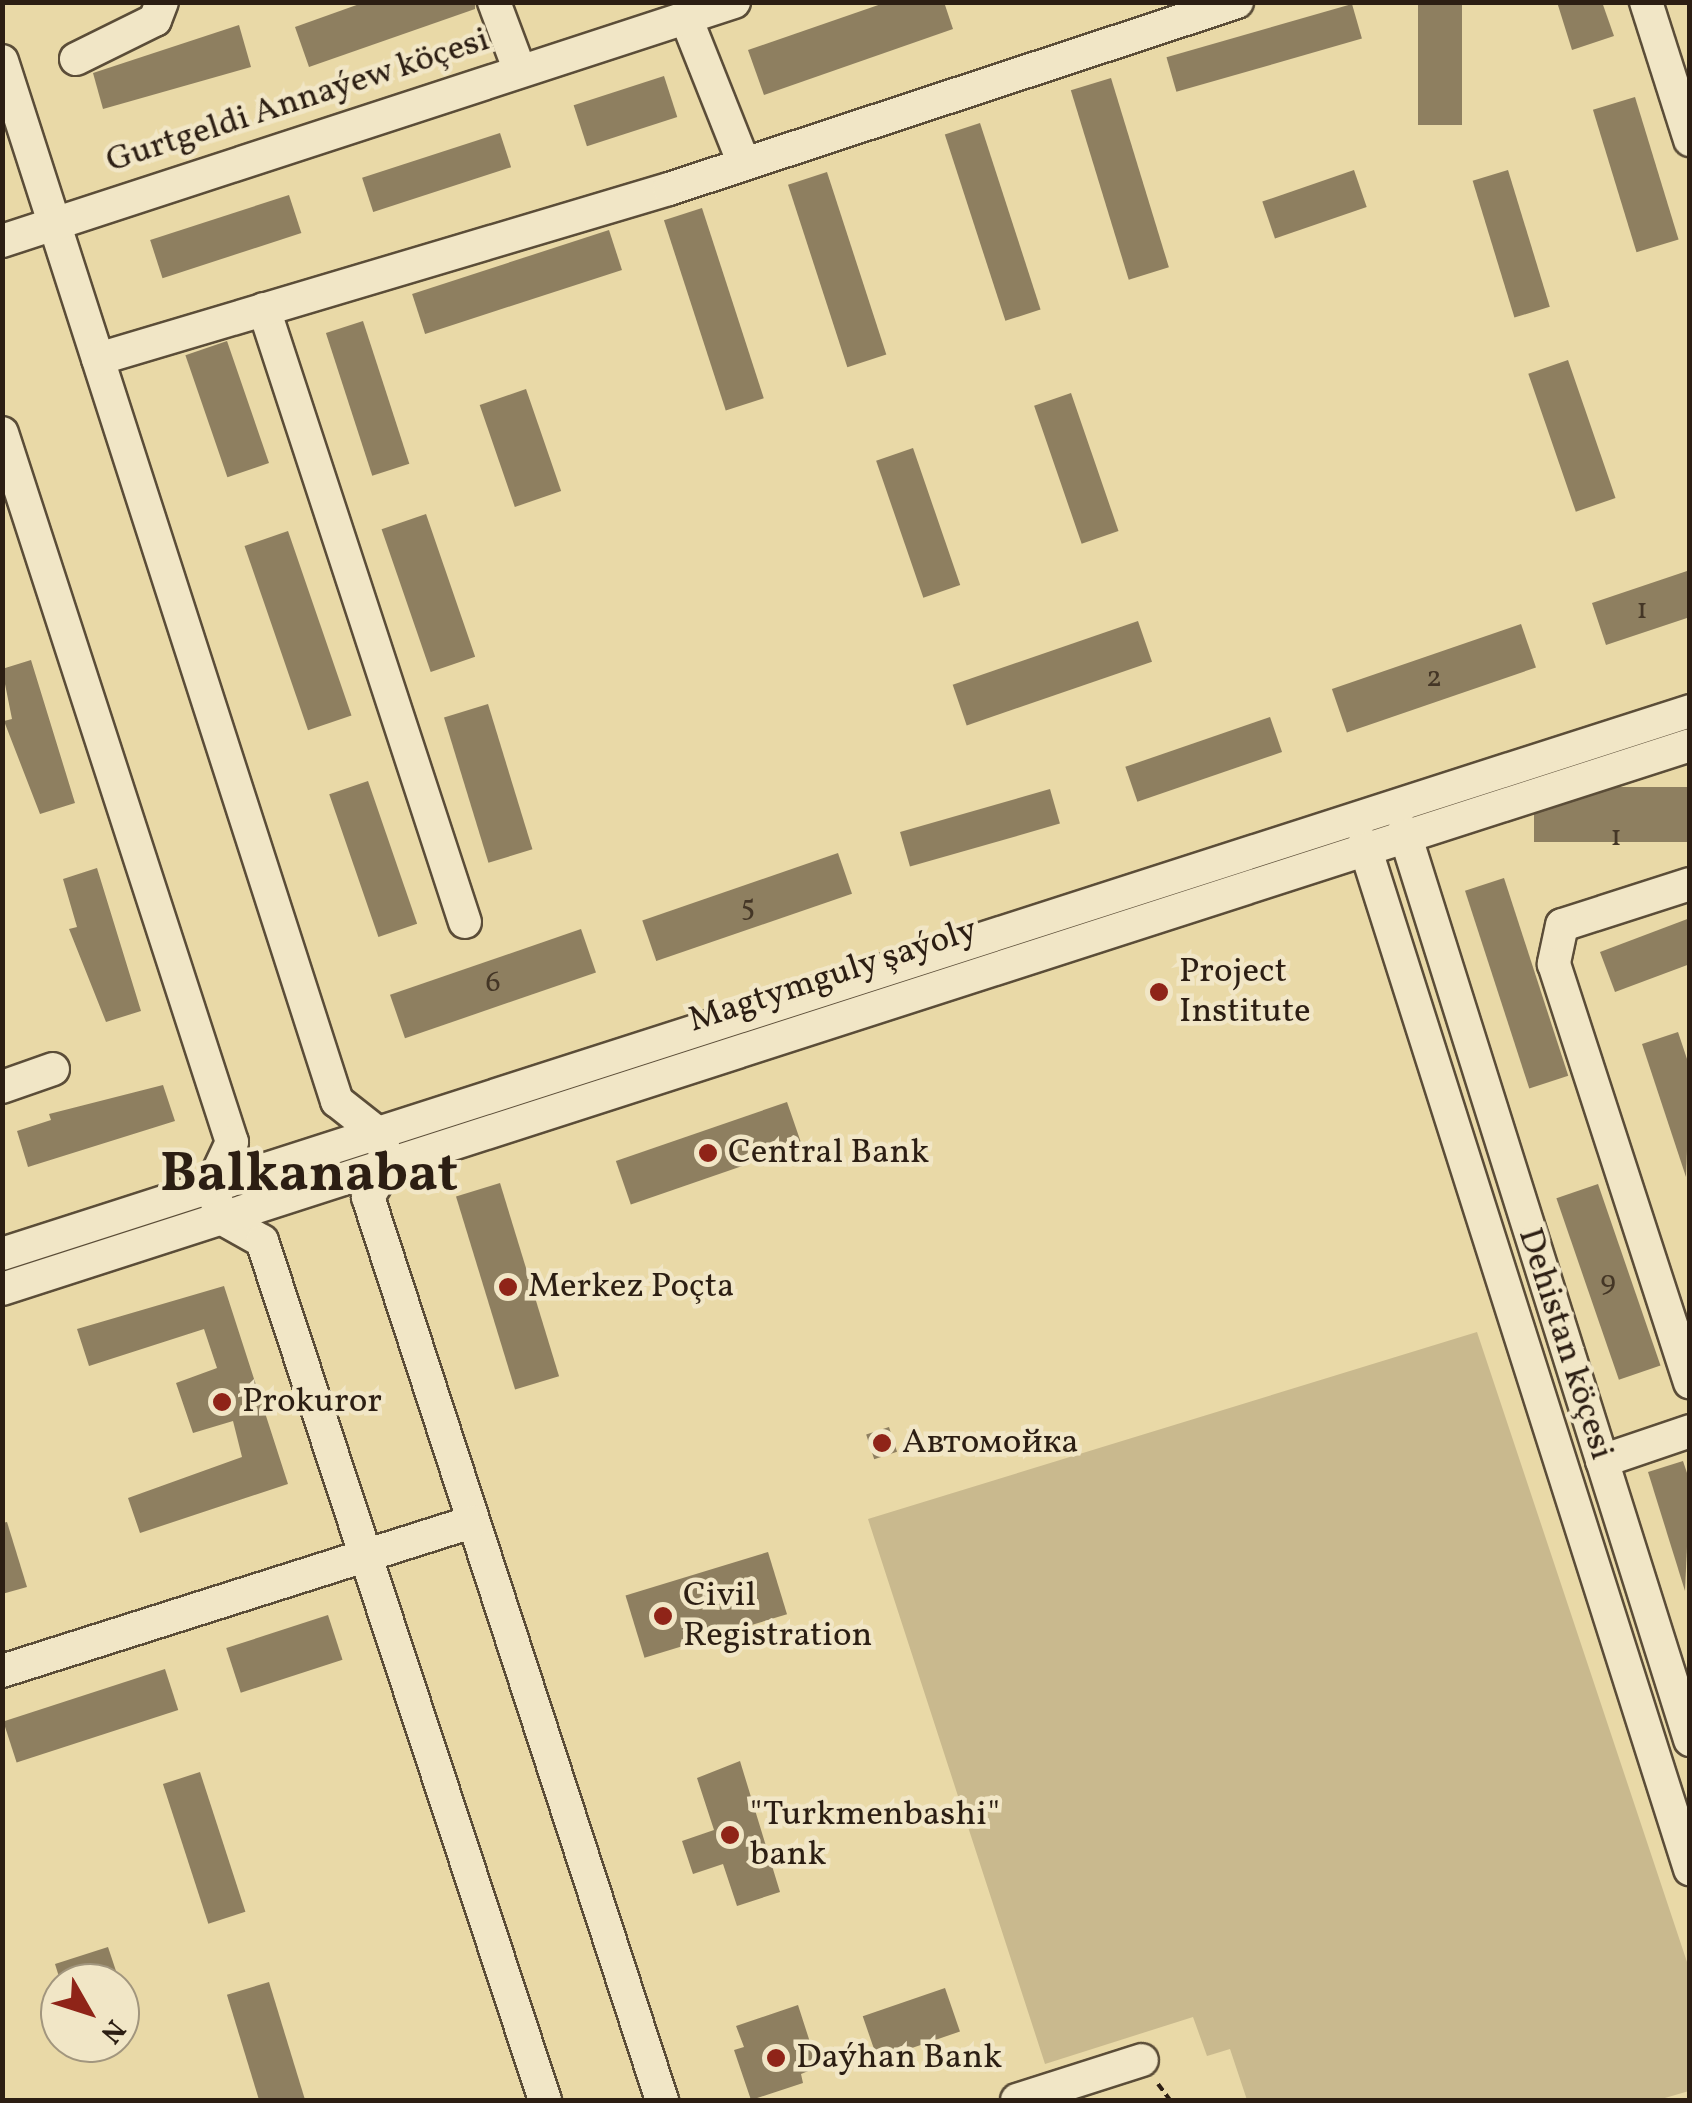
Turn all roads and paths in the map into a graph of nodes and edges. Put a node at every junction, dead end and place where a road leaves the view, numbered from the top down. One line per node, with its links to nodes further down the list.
1 (162, 2): 7 (street)
2 (494, 2): 9 (street)
3 (734, 2): 6 (street, Gurtgeldi Annaýew köçesi)
4 (1237, 2): 11 (street)
5 (1646, 2): 10 (street)
6 (686, 18): 9 (street, Gurtgeldi Annaýew köçesi); 11 (street)
7 (76, 59)
8 (2, 62): 12 (street)
9 (520, 69): 12 (street, Gurtgeldi Annaýew köçesi)
10 (1690, 140)
11 (744, 164): 14 (street)
12 (55, 224): 13 (street, Gurtgeldi Annaýew köçesi); 15 (street)
13 (2, 241)
14 (264, 310): 15 (street); 22 (street)
15 (98, 359): 25 (street)
16 (2, 433): 26 (street)
17 (1690, 711): 25 (street, Magtymguly şaýoly)
18 (1690, 748): 19 (street, Magtymguly şaýoly)
19 (1404, 832): 20 (street, Magtymguly şaýoly); 32 (street, Dehistan köçesi)
20 (1364, 844): 25 (street, Magtymguly şaýoly); 37 (street, Dehistan köçesi)
21 (1690, 884): 30 (street)
22 (465, 922)
23 (52, 1068): 24 (street)
24 (2, 1087)
25 (384, 1150): 26 (street, Magtymguly şaýoly); 27 (street, Magtymguly şaýoly); 33 (street)
26 (211, 1187): 27 (street); 28 (street, Magtymguly şaýoly)
27 (223, 1220): 29 (street, Magtymguly şaýoly); 34 (street)
28 (2, 1254)
29 (2, 1289)
30 (1690, 1382)
31 (1690, 1431): 32 (street)
32 (1602, 1461): 36 (street, Dehistan köçesi)
33 (472, 1522): 34 (street); 40 (street)
34 (368, 1554): 35 (street); 39 (street)
35 (2, 1672)
36 (1690, 1740)
37 (1690, 1869)
38 (1142, 2060): 41 (street)
39 (545, 2100)
40 (662, 2100)
41 (1017, 2100)

